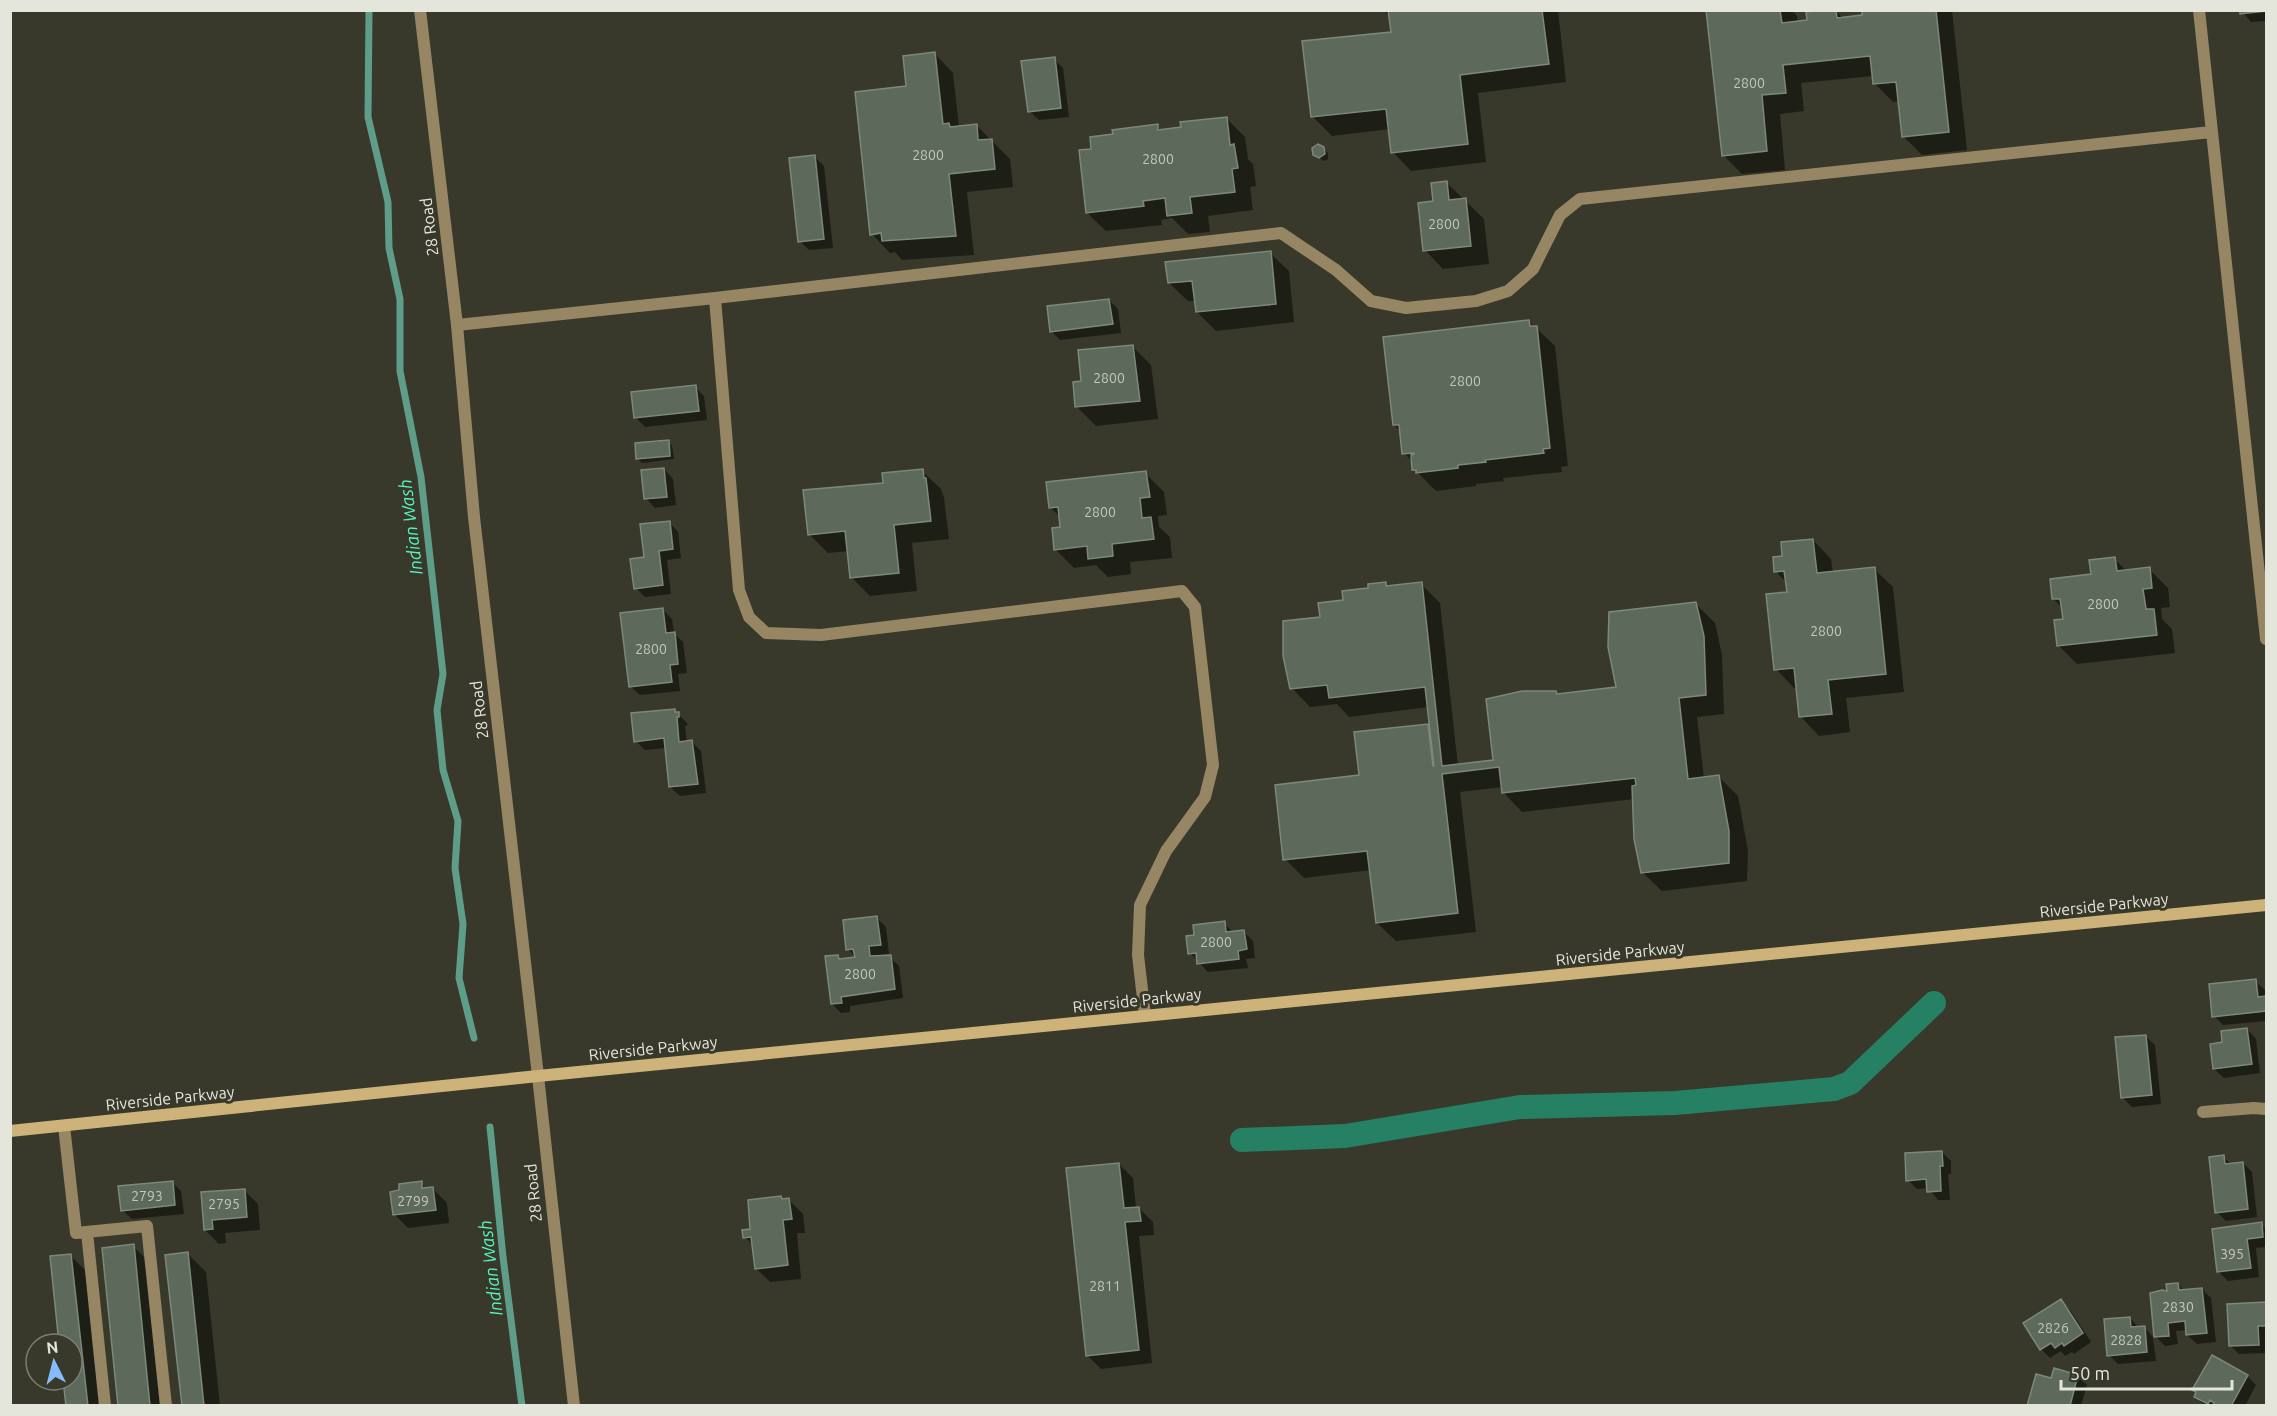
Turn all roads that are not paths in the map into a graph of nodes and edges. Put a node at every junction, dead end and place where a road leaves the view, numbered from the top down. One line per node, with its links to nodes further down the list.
1 (420, 10): 5 (street, 28 Road)
2 (2199, 10): 3 (street)
3 (2211, 132): 4 (street); 6 (street)
4 (715, 298): 5 (street); 8 (street)
5 (457, 325): 9 (street, 28 Road)
6 (2266, 639)
7 (2266, 905): 8 (main road, Riverside Parkway)
8 (1145, 1016): 9 (main road, Riverside Parkway)
9 (538, 1076): 12 (main road, Riverside Parkway); 17 (street, 28 Road)
10 (2266, 1109): 11 (street)
11 (2203, 1112)
12 (64, 1126): 13 (main road, Riverside Parkway); 14 (street)
13 (10, 1131)
14 (87, 1232): 15 (street); 16 (street)
15 (105, 1406)
16 (166, 1406)
17 (574, 1406)

